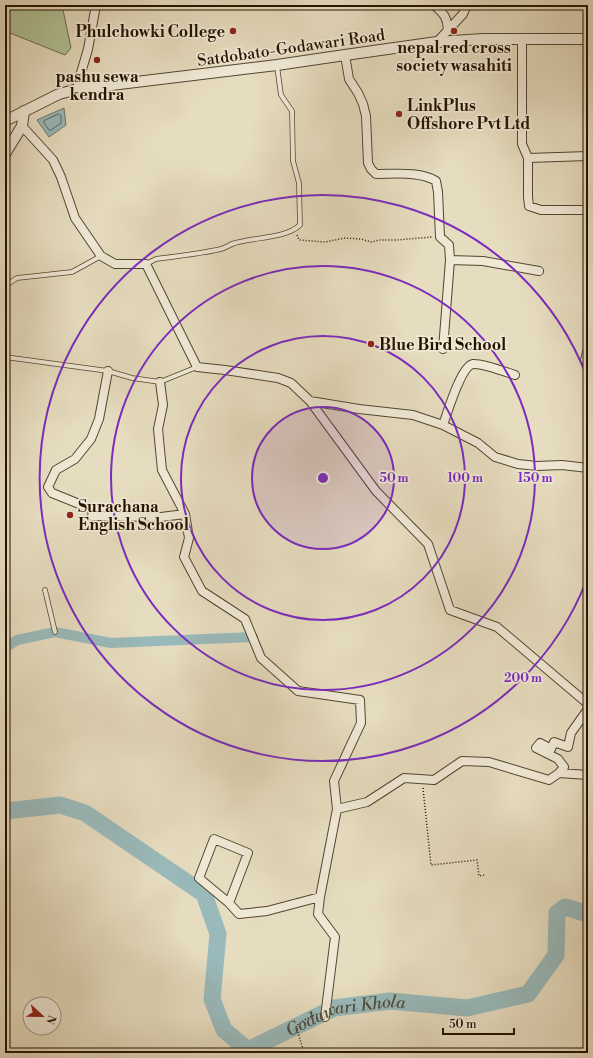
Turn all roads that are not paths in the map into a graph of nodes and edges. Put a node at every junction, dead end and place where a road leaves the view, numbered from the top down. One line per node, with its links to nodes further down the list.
1 (96, 5): 10 (street)
2 (434, 5): 4 (street)
3 (467, 5): 4 (street)
4 (448, 30): 7 (street)
5 (588, 38): 6 (street, Satdobato-Godawari Road)
6 (522, 39): 7 (street, Satdobato-Godawari Road); 16 (street)
7 (437, 42): 8 (street, Satdobato-Godawari Road)
8 (345, 54): 9 (street, Satdobato-Godawari Road); 19 (street)
9 (277, 65): 10 (street, Satdobato-Godawari Road); 20 (lane)
10 (78, 89): 11 (street, Satdobato-Godawari Road)
11 (24, 111): 12 (street, Satdobato-Godawari Road); 13 (street)
12 (5, 121)
13 (22, 126): 14 (street); 18 (street)
14 (5, 154)
15 (588, 156): 16 (street)
16 (528, 158): 17 (street)
17 (588, 210)
18 (101, 256): 20 (street); 22 (lane)
19 (450, 260): 21 (street); 23 (street)
20 (146, 264): 27 (street)
21 (539, 271)
22 (5, 286)
23 (443, 349)
24 (588, 349): 26 (street)
25 (5, 357): 28 (lane)
26 (585, 360)
27 (197, 367): 30 (lane); 31 (street)
28 (108, 371): 30 (lane); 34 (street)
29 (516, 375): 32 (street)
30 (160, 382): 34 (street)
31 (310, 401): 32 (street); 37 (street)
32 (442, 425): 33 (street)
33 (588, 468)
34 (186, 514): 41 (street)
35 (45, 590): 36 (lane)
36 (55, 632)
37 (588, 704)
38 (588, 709): 39 (street)
39 (559, 773): 40 (street); 41 (street)
40 (588, 775)
41 (337, 809): 42 (street)
42 (320, 897): 43 (street); 44 (street)
43 (229, 903): 43 (street)
44 (326, 1013)

